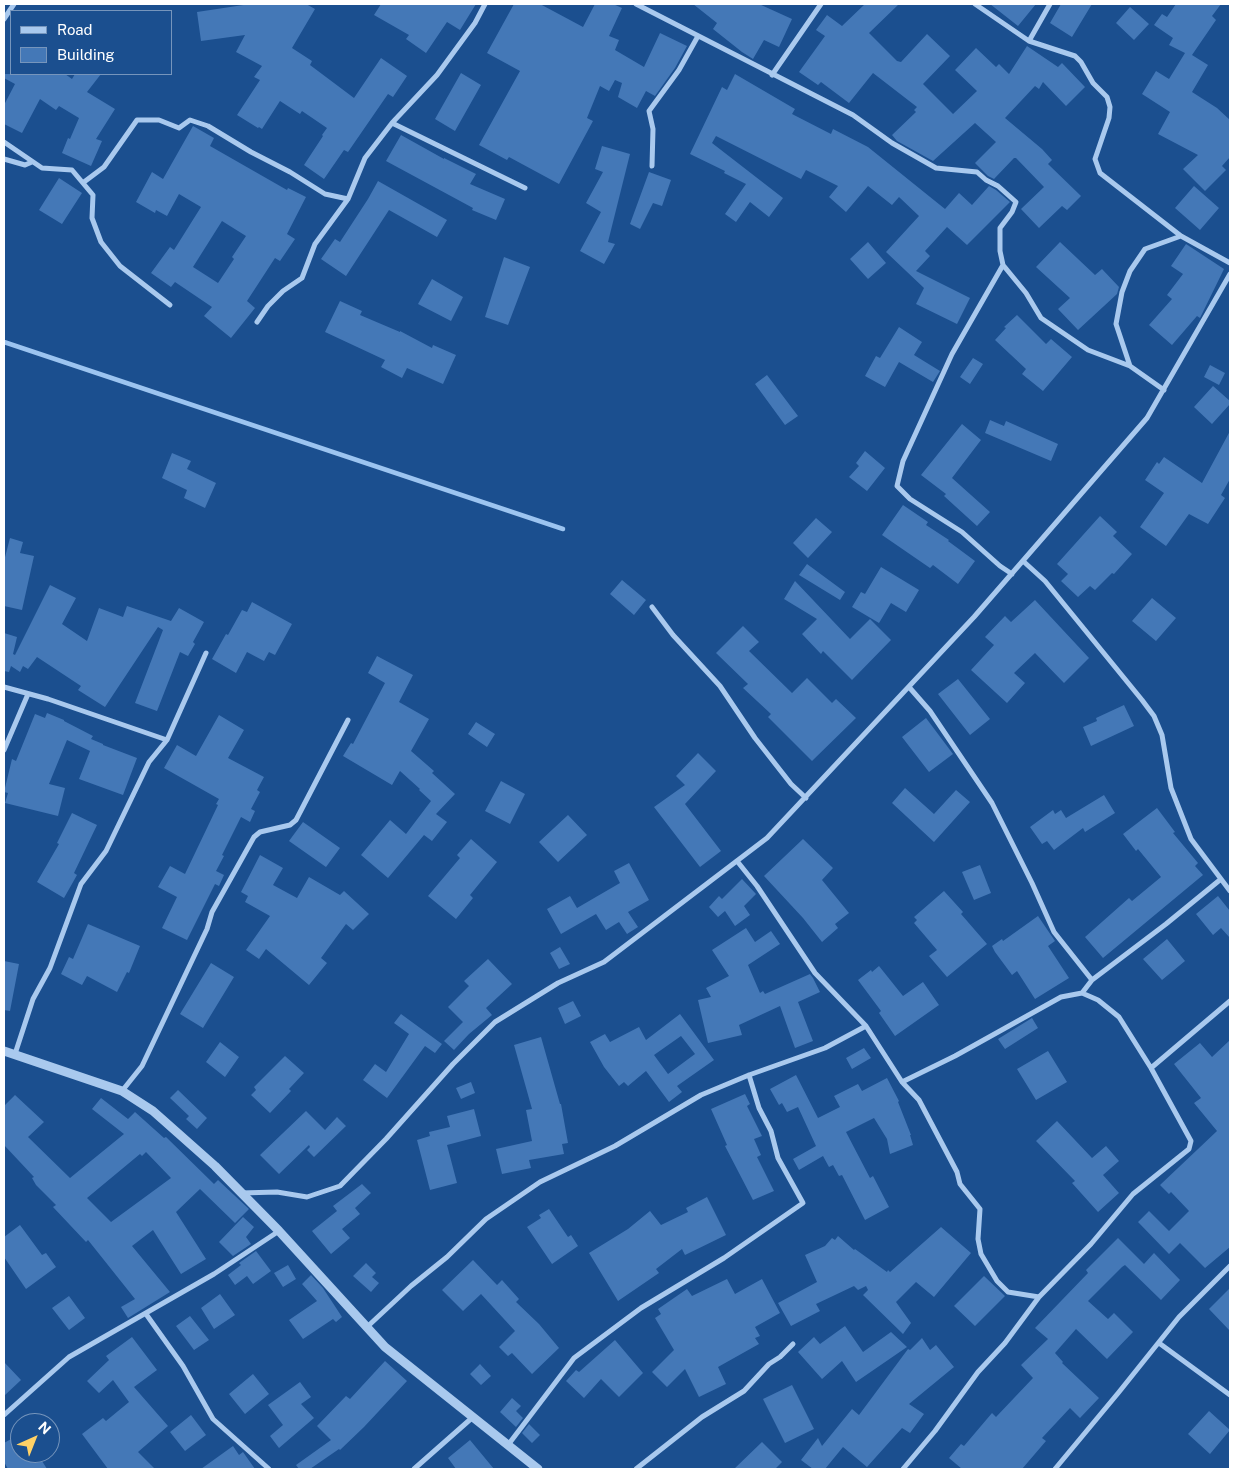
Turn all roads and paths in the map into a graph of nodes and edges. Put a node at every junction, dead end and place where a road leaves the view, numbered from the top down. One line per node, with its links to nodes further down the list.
1 (14, 4): 7 (street)
2 (485, 4): 11 (street)
3 (636, 4): 8 (street)
4 (821, 4): 10 (street)
5 (975, 4): 9 (street)
6 (1050, 4): 9 (street)
7 (4, 19)
8 (698, 36): 10 (street); 15 (street)
9 (1029, 41): 19 (street)
10 (772, 75): 21 (street)
11 (392, 123): 17 (street); 18 (street)
12 (4, 142): 14 (street)
13 (4, 159): 14 (street)
14 (32, 162): 16 (street)
15 (652, 166)
16 (84, 182): 18 (street); 23 (street)
17 (525, 188)
18 (348, 199): 24 (street)
19 (1181, 236): 20 (street); 25 (street)
20 (1230, 263)
21 (1004, 265): 25 (street); 28 (street)
22 (1230, 274): 26 (street)
23 (170, 305)
24 (257, 322)
25 (1130, 366): 26 (street)
26 (1164, 390): 27 (street)
27 (1023, 561): 28 (street); 39 (street)
28 (1012, 574): 32 (street)
29 (652, 607): 37 (street)
30 (206, 653): 35 (street)
31 (4, 687): 33 (street)
32 (909, 687): 37 (street); 41 (street)
33 (28, 694): 35 (street); 36 (street)
34 (348, 720): 50 (street)
35 (167, 740): 46 (street)
36 (4, 750)
37 (806, 798): 38 (street)
38 (738, 861): 44 (street); 51 (street)
39 (1221, 879): 40 (street); 41 (street)
40 (1230, 890)
41 (1092, 980): 42 (street)
42 (1082, 993): 47 (street); 49 (street)
43 (1230, 1000): 47 (street)
44 (866, 1026): 48 (street); 49 (street)
45 (4, 1051): 46 (street)
46 (15, 1054): 50 (street)
47 (1151, 1068): 54 (street)
48 (749, 1074): 56 (street); 62 (street)
49 (902, 1082): 54 (street)
50 (122, 1092): 51 (street)
51 (241, 1193): 52 (street)
52 (279, 1231): 55 (street); 56 (street)
53 (1230, 1266): 57 (street)
54 (1039, 1297): 67 (street)
55 (146, 1314): 60 (street); 63 (street)
56 (368, 1328): 61 (street)
57 (1159, 1343): 59 (street); 68 (street)
58 (793, 1344): 66 (street)
59 (1230, 1396)
60 (4, 1415)
61 (473, 1417): 62 (street); 64 (street)
62 (508, 1445): 65 (street)
63 (269, 1469)
64 (414, 1469)
65 (538, 1469)
66 (636, 1469)
67 (903, 1469)
68 (1055, 1469)

